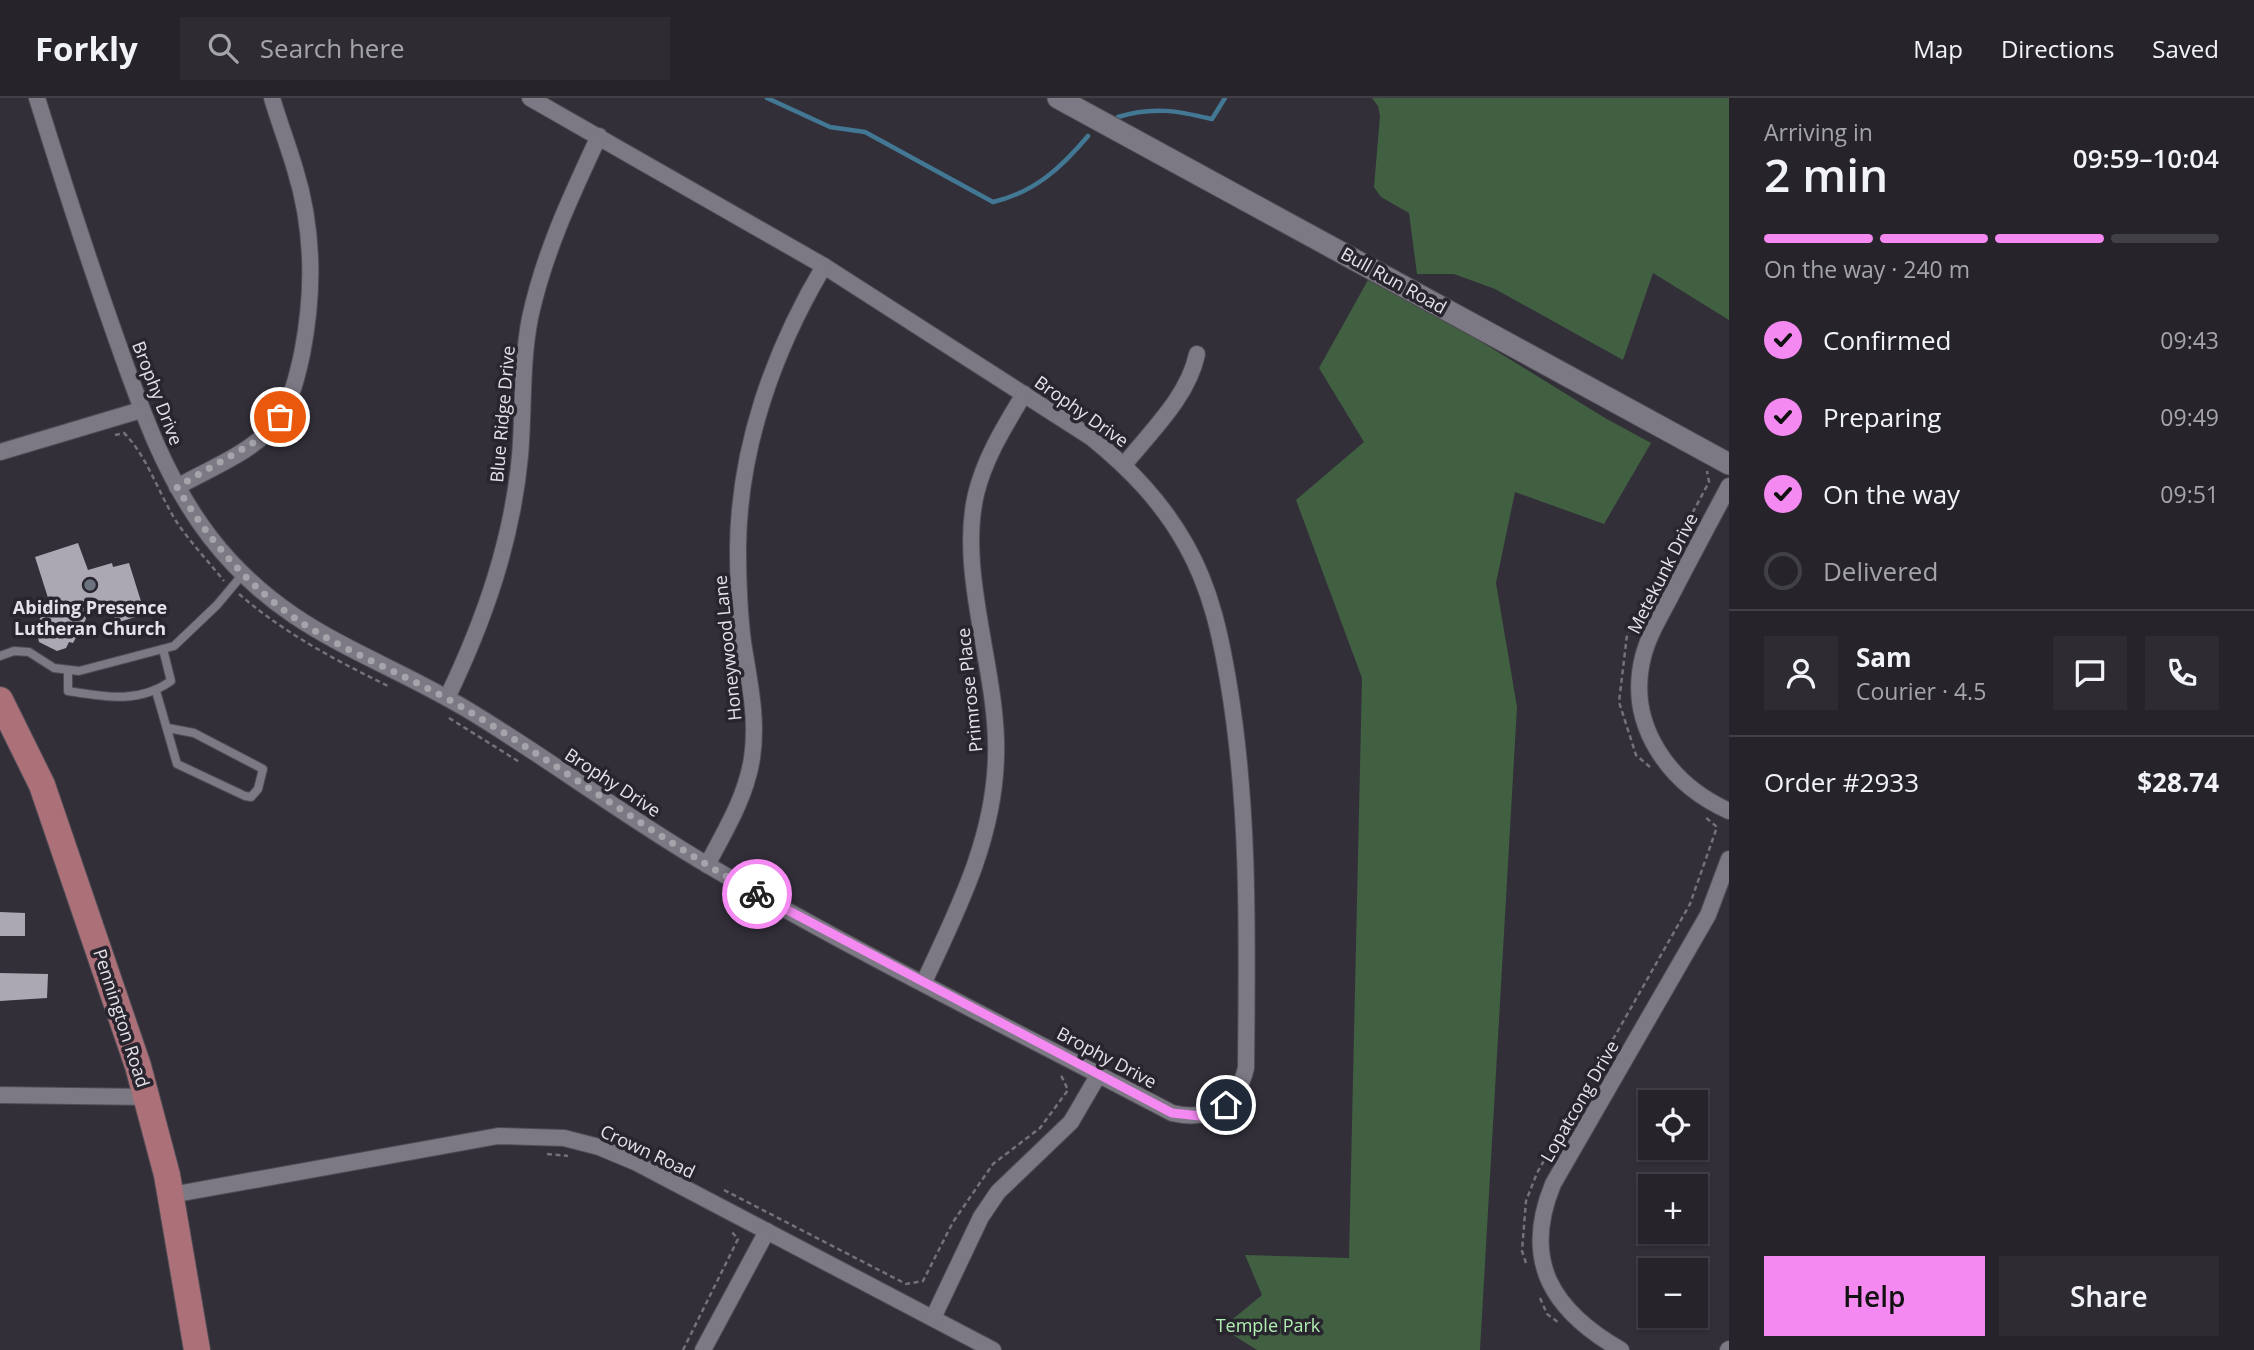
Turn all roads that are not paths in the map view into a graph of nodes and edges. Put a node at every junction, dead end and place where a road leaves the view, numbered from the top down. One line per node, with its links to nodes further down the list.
1 (37, 98): 9 (street, Brophy Drive)
2 (272, 98): 14 (street)
3 (530, 98): 5 (street, Brophy Drive)
4 (1058, 98): 11 (street, Bull Run Road)
5 (600, 136): 6 (street, Brophy Drive); 20 (street, Blue Ridge Drive)
6 (824, 266): 8 (street, Brophy Drive); 25 (street, Honeywood Lane)
7 (1197, 354): 12 (street)
8 (1024, 394): 12 (street, Brophy Drive); 26 (street, Primrose Place)
9 (141, 410): 10 (street); 14 (street, Brophy Drive)
10 (0, 452)
11 (1729, 464)
12 (1124, 465): 27 (street, Brophy Drive)
13 (1729, 486): 23 (street, Metekunk Drive)
14 (177, 487): 15 (street, Brophy Drive)
15 (243, 574): 16 (lane); 20 (street, Brophy Drive)
16 (163, 649): 18 (lane); 19 (lane)
17 (0, 656): 18 (lane)
18 (68, 670): 19 (lane)
19 (156, 691): 22 (lane)
20 (447, 698): 25 (street, Brophy Drive)
21 (0, 700): 29 (main road, Pennington Road)
22 (168, 728): 22 (lane)
23 (1729, 811)
24 (1729, 859): 36 (street, Lopatcong Drive)
25 (707, 865): 26 (street, Brophy Drive)
26 (924, 982): 27 (street, Brophy Drive)
27 (1099, 1074): 32 (street)
28 (0, 1095): 29 (street)
29 (147, 1097): 30 (main road, Pennington Road)
30 (171, 1195): 31 (street, Crown Road); 33 (main road, Pennington Road)
31 (767, 1231): 32 (street, Crown Road); 34 (street)
32 (933, 1318): 35 (street, Crown Road)
33 (197, 1350)
34 (703, 1350)
35 (993, 1350)
36 (1620, 1350)

